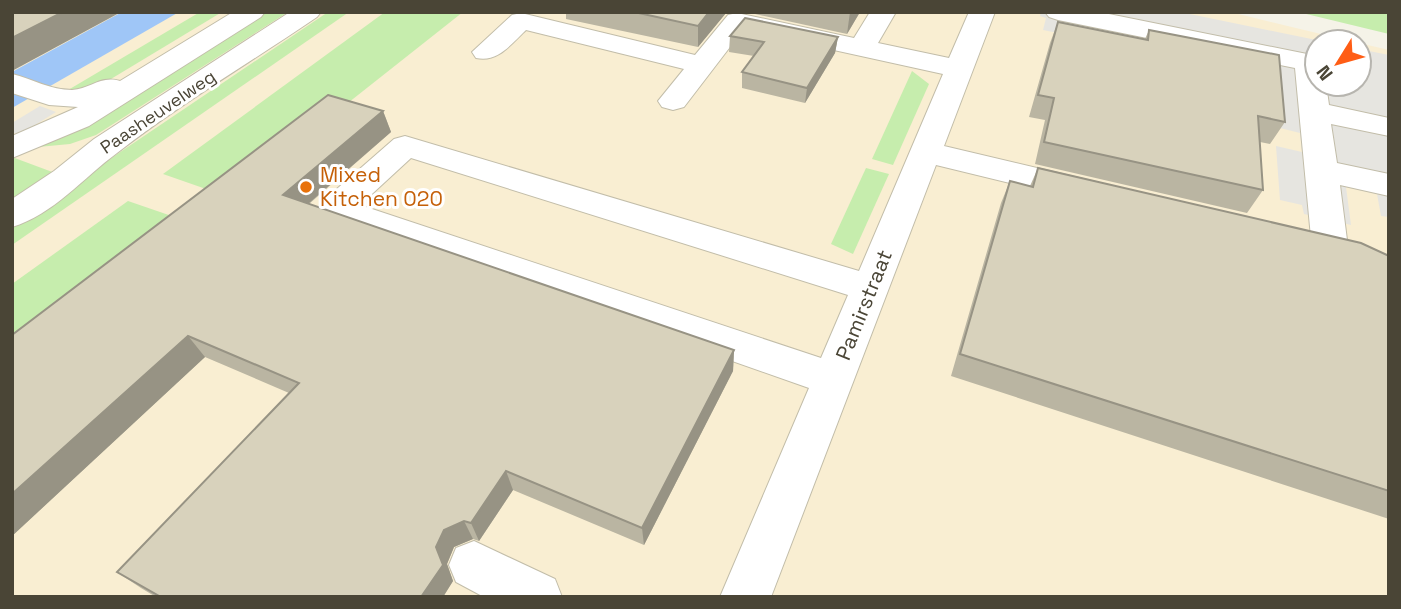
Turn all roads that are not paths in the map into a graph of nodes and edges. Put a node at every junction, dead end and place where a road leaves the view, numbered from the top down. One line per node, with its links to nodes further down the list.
1 (252, 12): 11 (street, Paasheuvelweg)
2 (308, 12): 16 (street, Paasheuvelweg)
3 (883, 12): 7 (street)
4 (982, 12): 10 (street, Pamirstraat)
5 (1058, 12): 14 (street)
6 (526, 17): 8 (street); 9 (street)
7 (862, 48): 9 (street); 10 (street)
8 (486, 52)
9 (702, 65): 13 (street)
10 (959, 69): 18 (street, Pamirstraat)
11 (151, 75): 12 (street); 17 (street, Paasheuvelweg)
12 (36, 91)
13 (673, 101)
14 (1314, 111): 15 (street); 19 (street)
15 (1389, 127)
16 (105, 146): 17 (street); 22 (street, Paasheuvelweg)
17 (13, 147)
18 (926, 152): 21 (street); 24 (street, Pamirstraat)
19 (1321, 170): 20 (street); 23 (street)
20 (1389, 184)
21 (1115, 197)
22 (12, 215)
23 (1365, 260)
24 (870, 288): 25 (street, Pamirstraat); 25 (street)
25 (833, 379): 28 (street, Pamirstraat)
26 (474, 565): 27 (street)
27 (537, 597)
28 (745, 597)

